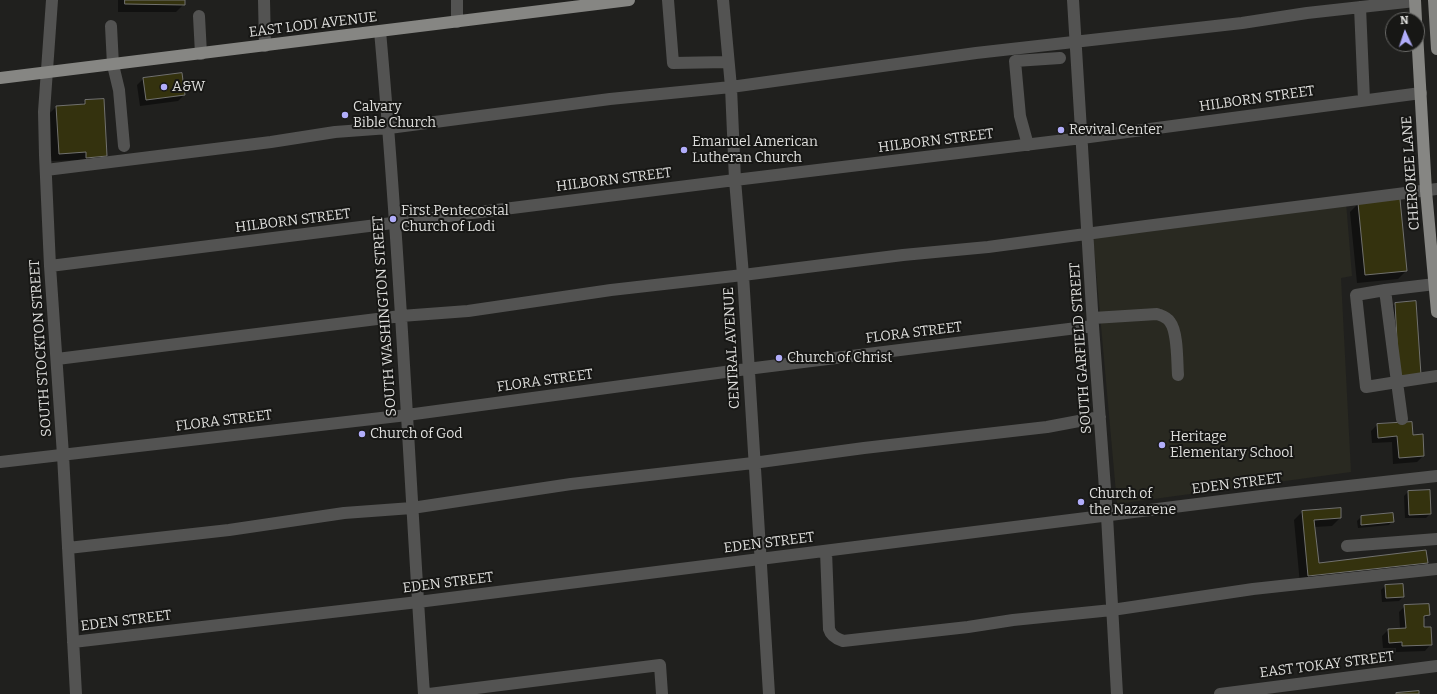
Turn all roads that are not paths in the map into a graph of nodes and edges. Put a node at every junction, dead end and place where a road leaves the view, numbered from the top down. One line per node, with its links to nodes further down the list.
1 (52, 0): 24 (street, SOUTH STOCKTON STREET)
2 (264, 0): 17 (street)
3 (457, 0): 13 (street)
4 (629, 0): 13 (main road, EAST LODI AVENUE)
5 (668, 0): 22 (street)
6 (723, 0): 22 (street, CENTRAL AVENUE)
7 (1073, 0): 16 (street, SOUTH GARFIELD STREET)
8 (1434, 0): 18 (main road)
9 (1415, 1): 10 (street); 11 (main road)
10 (1365, 5): 16 (street); 28 (street)
11 (1416, 12)
12 (199, 16): 20 (street)
13 (457, 22): 15 (main road, EAST LODI AVENUE)
14 (111, 26): 23 (street)
15 (380, 31): 17 (main road, EAST LODI AVENUE); 29 (street, SOUTH WASHINGTON STREET)
16 (1076, 41): 26 (street); 30 (street, SOUTH GARFIELD STREET)
17 (265, 46): 20 (main road, EAST LODI AVENUE)
18 (1437, 49)
19 (1418, 52): 27 (main road, CHEROKEE LANE)
20 (201, 54): 23 (main road, EAST LODI AVENUE)
21 (1060, 58): 31 (street)
22 (728, 62): 26 (street, CENTRAL AVENUE)
23 (113, 65): 24 (main road, EAST LODI AVENUE); 32 (street)
24 (48, 73): 25 (main road, EAST LODI AVENUE); 33 (street, SOUTH STOCKTON STREET)
25 (0, 78)
26 (731, 87): 29 (street); 34 (street, CENTRAL AVENUE)
27 (1421, 93): 28 (street, HILBORN STREET); 35 (main road, CHEROKEE LANE)
28 (1364, 100): 30 (street, HILBORN STREET)
29 (389, 128): 33 (street); 36 (street, SOUTH WASHINGTON STREET)
30 (1082, 138): 31 (street, HILBORN STREET); 37 (street, SOUTH GARFIELD STREET)
31 (1028, 145): 34 (street, HILBORN STREET)
32 (124, 146)
33 (46, 170): 38 (street, SOUTH STOCKTON STREET)
34 (735, 180): 36 (street, HILBORN STREET); 39 (street, CENTRAL AVENUE)
35 (1432, 190): 37 (street); 40 (main road, CHEROKEE LANE)
36 (394, 223): 38 (street, HILBORN STREET); 43 (street, SOUTH WASHINGTON STREET)
37 (1089, 234): 39 (street); 44 (street, SOUTH GARFIELD STREET)
38 (50, 266): 45 (street, SOUTH STOCKTON STREET)
39 (742, 276): 43 (street); 46 (street, CENTRAL AVENUE)
40 (1435, 284): 41 (street); 42 (main road, CHEROKEE LANE)
41 (1384, 290): 49 (street); 49 (street)
42 (1437, 312)
43 (401, 316): 45 (street); 50 (street, SOUTH WASHINGTON STREET)
44 (1093, 322): 46 (street, FLORA STREET); 47 (street, FLORA STREET); 51 (street, SOUTH GARFIELD STREET)
45 (57, 359): 53 (street, SOUTH STOCKTON STREET)
46 (747, 369): 50 (street, FLORA STREET); 55 (street, CENTRAL AVENUE)
47 (1178, 375)
48 (1437, 376): 49 (street)
49 (1397, 382): 52 (street)
50 (407, 415): 53 (street, FLORA STREET); 57 (street, SOUTH WASHINGTON STREET)
51 (1100, 417): 55 (street); 58 (street, SOUTH GARFIELD STREET)
52 (1402, 419)
53 (63, 455): 54 (street, FLORA STREET); 61 (street, SOUTH STOCKTON STREET)
54 (0, 462)
55 (753, 463): 57 (street); 63 (street, CENTRAL AVENUE)
56 (1437, 476): 58 (street, EDEN STREET)
57 (412, 508): 61 (street); 65 (street, SOUTH WASHINGTON STREET)
58 (1107, 516): 62 (street, EDEN STREET); 66 (street, SOUTH GARFIELD STREET)
59 (1437, 539): 60 (street)
60 (1347, 546)
61 (68, 548): 67 (street, SOUTH STOCKTON STREET)
62 (826, 551): 63 (street, EDEN STREET); 66 (street, EDEN STREET)
63 (759, 558): 65 (street, EDEN STREET); 73 (street, CENTRAL AVENUE)
64 (1437, 570): 66 (street)
65 (418, 602): 67 (street, EDEN STREET); 70 (street, SOUTH WASHINGTON STREET)
66 (1112, 610): 74 (street, SOUTH GARFIELD STREET)
67 (73, 642): 69 (street, SOUTH STOCKTON STREET)
68 (1437, 666): 75 (street, EAST TOKAY STREET)
69 (76, 694)
70 (424, 694)
71 (429, 694): 72 (street)
72 (662, 694)
73 (769, 694)
74 (1117, 694)
75 (1220, 694)

